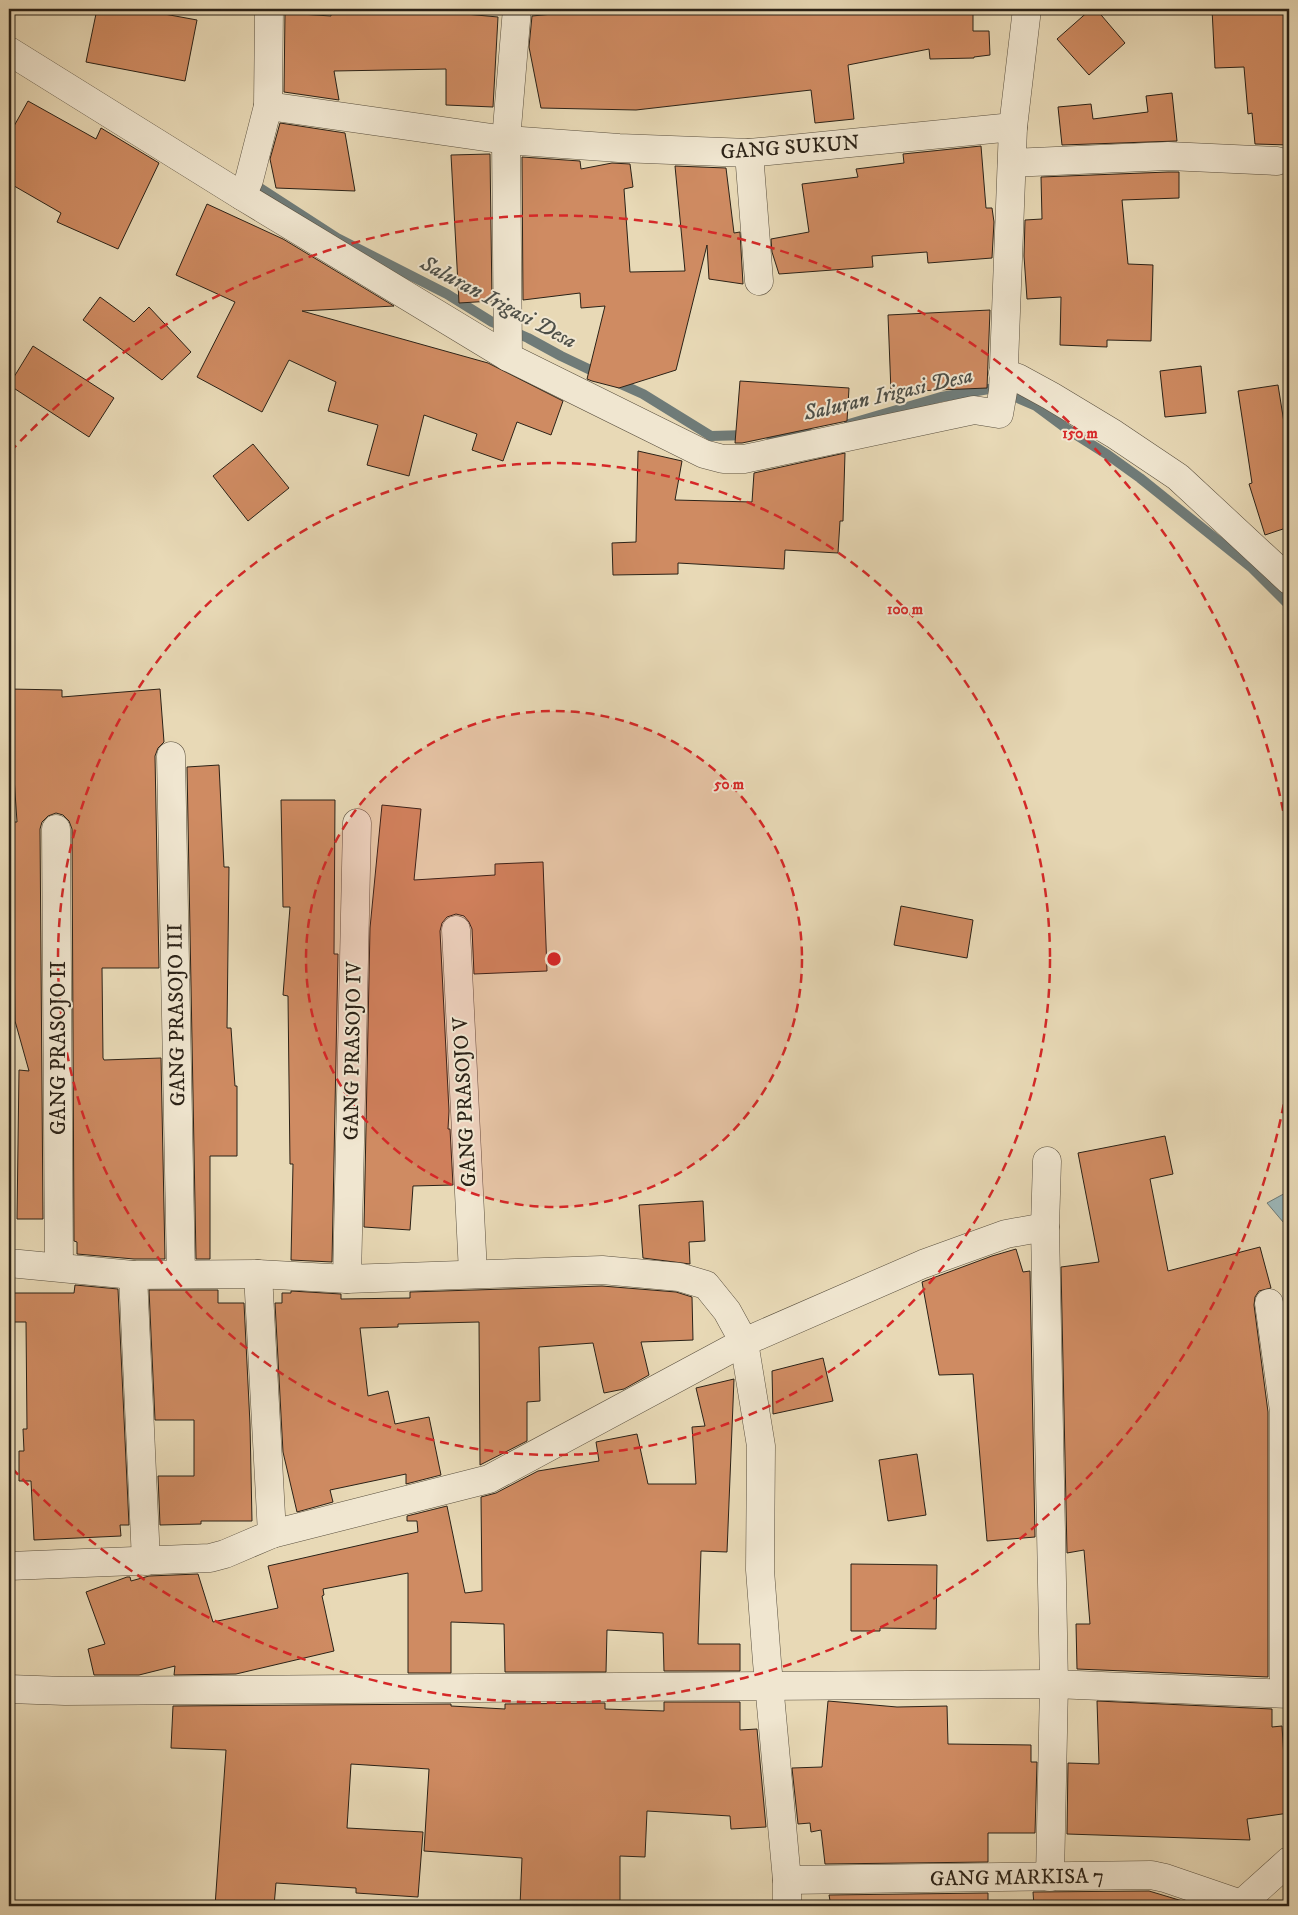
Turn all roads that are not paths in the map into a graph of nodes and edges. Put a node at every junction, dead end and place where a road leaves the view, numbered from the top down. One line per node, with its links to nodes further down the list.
1 (269, 9): 5 (street)
2 (517, 9): 7 (street)
3 (1027, 9): 6 (street)
4 (9, 51): 11 (street)
5 (268, 106): 7 (street, GANG SUKUN); 11 (street)
6 (1013, 128): 8 (street, GANG SUKUN); 10 (street)
7 (506, 140): 8 (street, GANG SUKUN); 13 (street)
8 (749, 153): 12 (street)
9 (1278, 161): 10 (street)
10 (1012, 163): 14 (street)
11 (242, 196): 13 (street)
12 (759, 281)
13 (508, 357): 14 (street)
14 (1003, 385): 15 (street)
15 (1289, 580)
16 (171, 756): 25 (street, GANG PRASOJO III)
17 (357, 823): 28 (street, GANG PRASOJO IV)
18 (56, 829): 23 (street, GANG PRASOJO II)
19 (456, 930): 24 (street, GANG PRASOJO V)
20 (1047, 1161): 21 (street)
21 (1045, 1226): 30 (street); 35 (street)
22 (9, 1263): 23 (street)
23 (59, 1267): 27 (street)
24 (473, 1273): 28 (street); 30 (street)
25 (181, 1274): 26 (street); 27 (street)
26 (258, 1274): 28 (street); 31 (street)
27 (132, 1275): 32 (street)
28 (347, 1279)
29 (1269, 1303): 34 (street)
30 (744, 1342): 31 (street); 36 (street)
31 (272, 1534): 32 (street)
32 (146, 1561): 33 (street)
33 (9, 1566)
34 (1287, 1566): 38 (street)
35 (1054, 1684): 36 (street); 38 (street); 40 (street)
36 (770, 1686): 37 (street); 41 (street)
37 (9, 1689)
38 (1287, 1694)
39 (1289, 1861): 42 (street)
40 (1050, 1877): 41 (street, GANG MARKISA 7); 42 (street, GANG MARKISA 7)
41 (787, 1893)
42 (1241, 1906)

